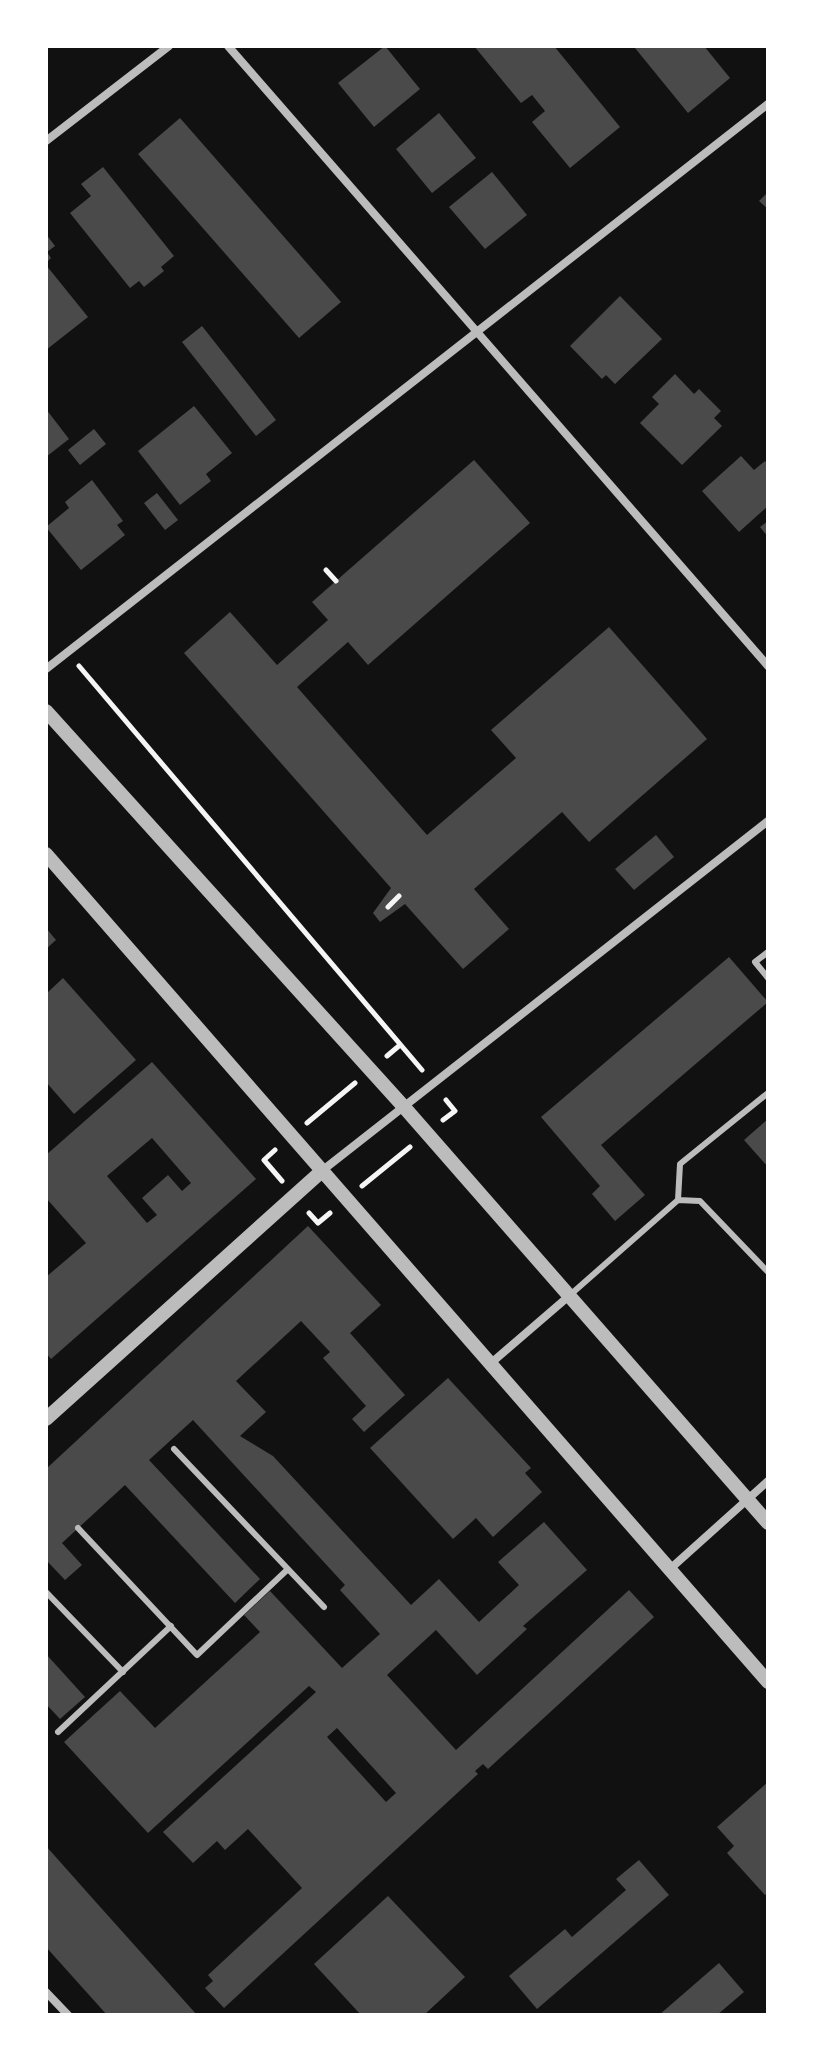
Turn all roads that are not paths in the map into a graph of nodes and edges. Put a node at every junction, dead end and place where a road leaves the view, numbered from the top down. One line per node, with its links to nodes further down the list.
1 (169, 46): 4 (street)
2 (228, 46): 5 (street)
3 (768, 104): 5 (street)
4 (46, 140)
5 (476, 332): 6 (street); 7 (street)
6 (768, 666)
7 (46, 669)
8 (46, 711): 14 (street)
9 (768, 821): 14 (street)
10 (46, 854): 15 (street)
11 (768, 952): 12 (lane)
12 (768, 978)
13 (768, 1093): 16 (lane)
14 (404, 1107): 15 (street); 18 (street)
15 (323, 1170): 19 (street); 20 (street)
16 (678, 1200): 17 (lane); 18 (lane)
17 (768, 1272)
18 (569, 1296): 19 (street); 23 (street)
19 (490, 1364): 27 (street)
20 (46, 1419)
21 (174, 1449): 26 (lane)
22 (768, 1481): 23 (street)
23 (747, 1500): 24 (street); 27 (street)
24 (768, 1523)
25 (78, 1528): 30 (lane)
26 (288, 1569): 29 (lane); 30 (lane)
27 (670, 1569): 32 (street)
28 (46, 1592): 31 (lane)
29 (324, 1607)
30 (171, 1626): 31 (lane)
31 (123, 1672): 33 (lane)
32 (768, 1682)
33 (58, 1732)
34 (46, 1992): 35 (street)
35 (68, 2015)

